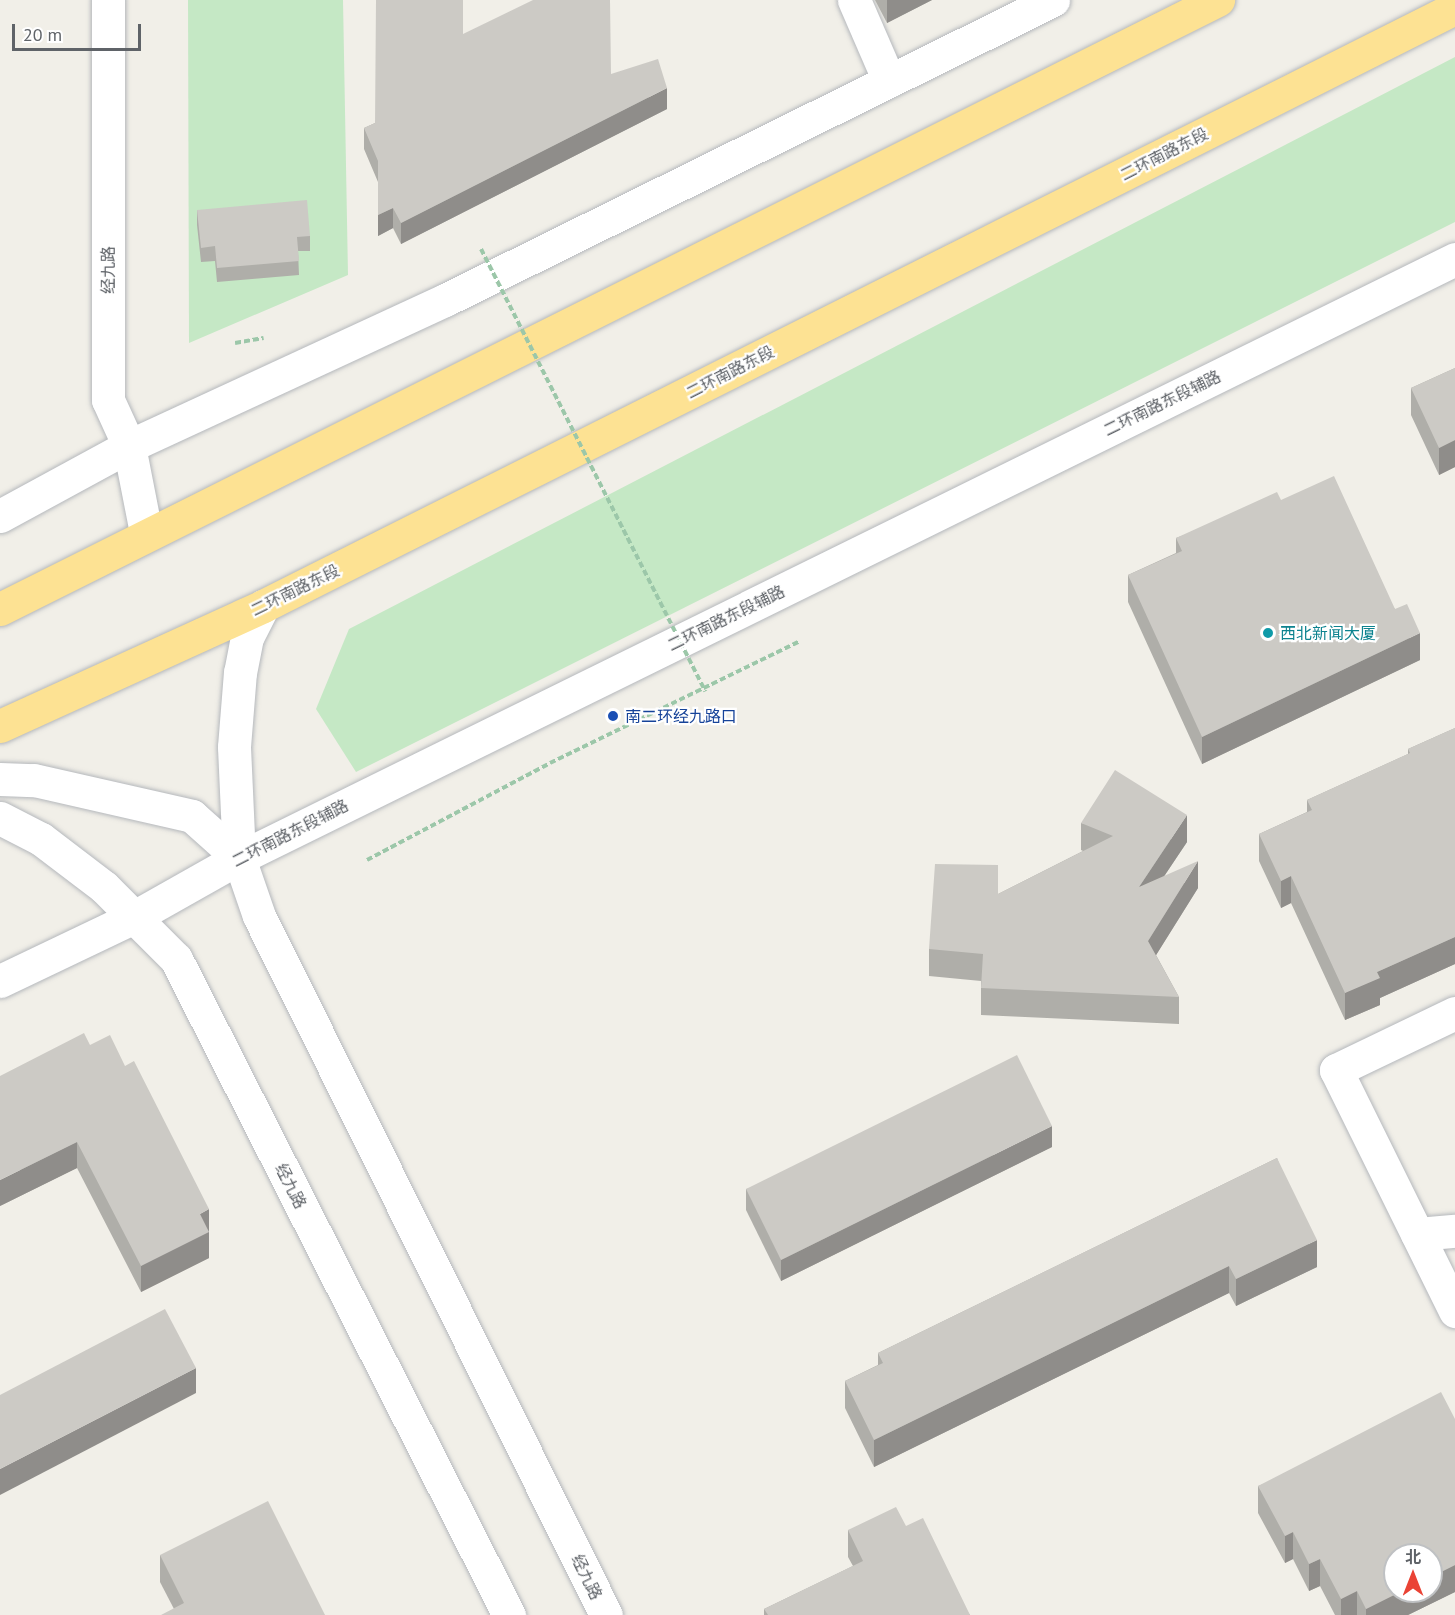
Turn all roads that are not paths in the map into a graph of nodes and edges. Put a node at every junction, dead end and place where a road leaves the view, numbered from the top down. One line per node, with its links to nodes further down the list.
1 (108, 0): 8 (main road, 经九路)
2 (854, 0): 6 (main road)
3 (1053, 0): 6 (main road)
4 (1218, 0): 10 (highway)
5 (1455, 8): 11 (highway, 二环南路东段)
6 (889, 81): 8 (main road)
7 (1455, 259): 16 (main road, 二环南路东段辅路)
8 (129, 446): 9 (main road); 10 (main road, 经九路)
9 (0, 516)
10 (146, 533): 12 (highway)
11 (263, 606): 13 (highway, 二环南路东段); 16 (main road)
12 (0, 609)
13 (0, 726)
14 (0, 779): 16 (main road)
15 (0, 818): 17 (main road, 经九路)
16 (238, 858): 17 (main road, 二环南路东段辅路); 24 (main road, 经九路)
17 (136, 916): 18 (main road, 二环南路东段辅路); 23 (main road, 经九路)
18 (0, 981)
19 (1455, 1013): 21 (main road)
20 (1455, 1231): 21 (main road)
21 (1417, 1234): 22 (main road)
22 (1455, 1311)
23 (510, 1615)
24 (606, 1615)

